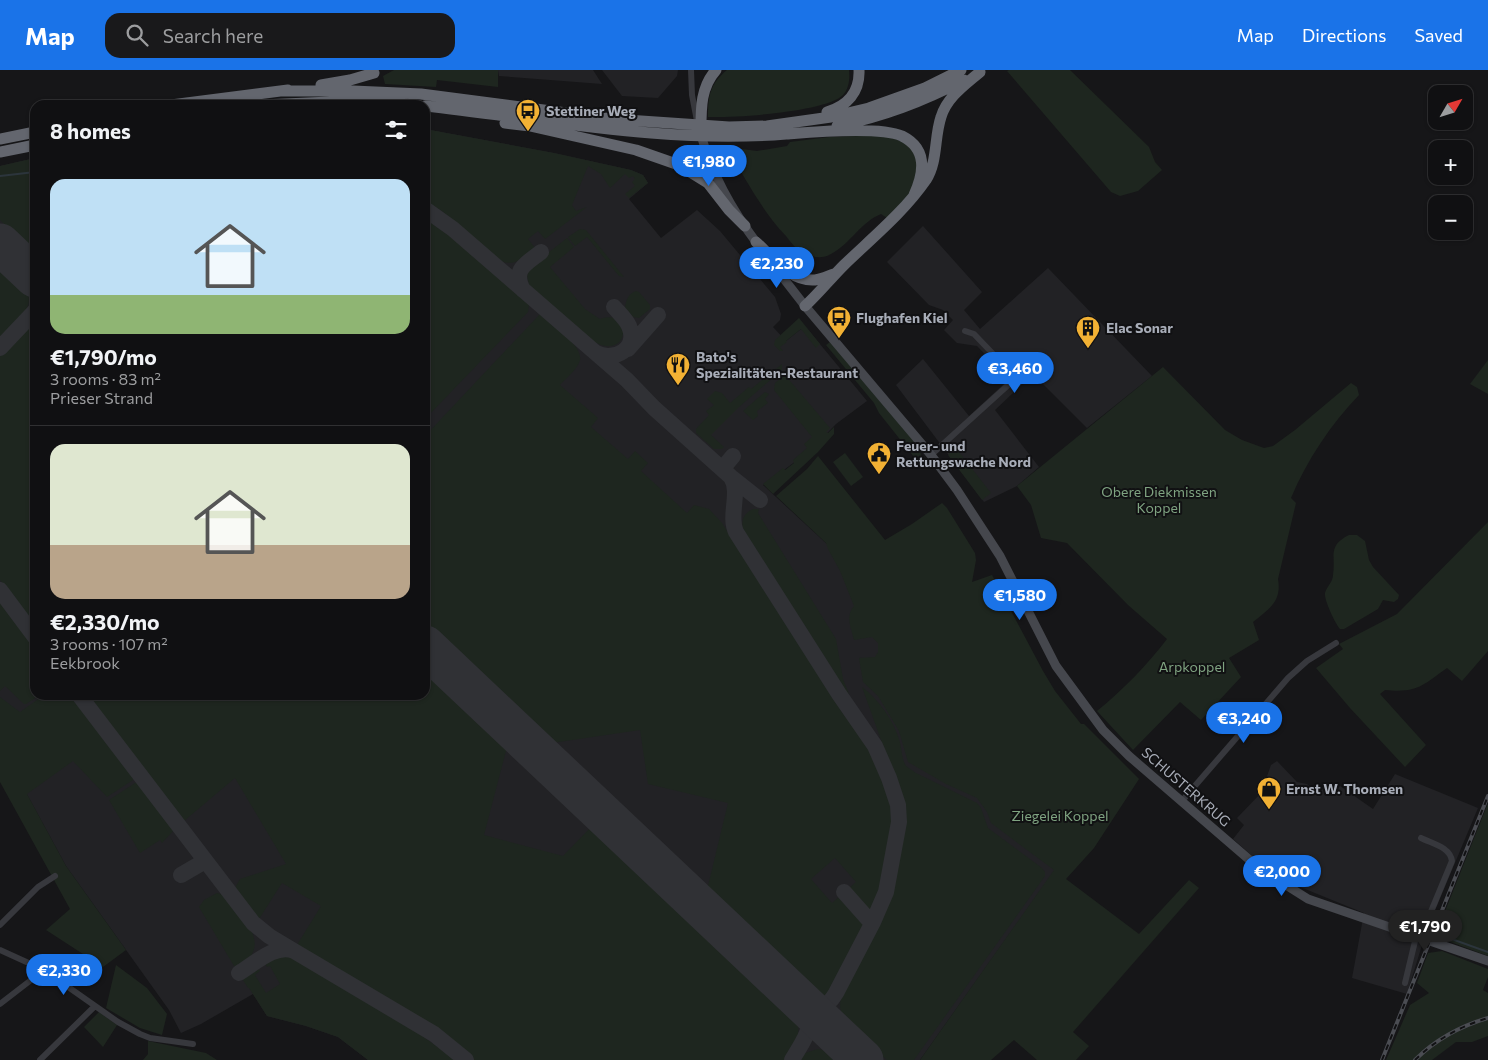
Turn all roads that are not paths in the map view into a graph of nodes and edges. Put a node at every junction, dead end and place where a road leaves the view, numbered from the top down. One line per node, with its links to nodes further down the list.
1 (691, 70): 16 (street)
2 (716, 70): 16 (highway)
3 (859, 70): 11 (highway)
4 (961, 70): 11 (highway)
5 (981, 71): 14 (highway); 20 (highway)
6 (378, 72): 7 (highway)
7 (280, 91): 8 (highway); 12 (highway)
8 (210, 100)
9 (430, 106): 10 (highway)
10 (448, 108): 12 (highway); 21 (highway)
11 (806, 120): 13 (highway)
12 (676, 130): 13 (highway)
13 (717, 131): 14 (highway)
14 (813, 132): 20 (highway)
15 (30, 133): 17 (highway)
16 (700, 135): 21 (street, SCHUSTERKRUG)
17 (0, 139)
18 (30, 145): 19 (highway)
19 (0, 152)
20 (914, 195): 23 (highway)
21 (745, 226): 22 (street, SCHUSTERKRUG)
22 (756, 242): 23 (highway); 24 (street, SCHUSTERKRUG)
23 (836, 273): 24 (highway)
24 (805, 306): 26 (street, SCHUSTERKRUG)
25 (965, 331): 26 (street)
26 (931, 455): 28 (street, SCHUSTERKRUG)
27 (1336, 643): 28 (street)
28 (1181, 802): 32 (street, SCHUSTERKRUG)
29 (1421, 838): 32 (street)
30 (55, 876): 31 (street)
31 (0, 923)
32 (1418, 938): 34 (street, SCHUSTERKRUG); 36 (street)
33 (0, 950): 35 (street)
34 (1488, 961)
35 (44, 970): 37 (street); 38 (street)
36 (1405, 983)
37 (0, 1004)
38 (95, 1006): 39 (street); 40 (street)
39 (193, 1044)
40 (40, 1060)

